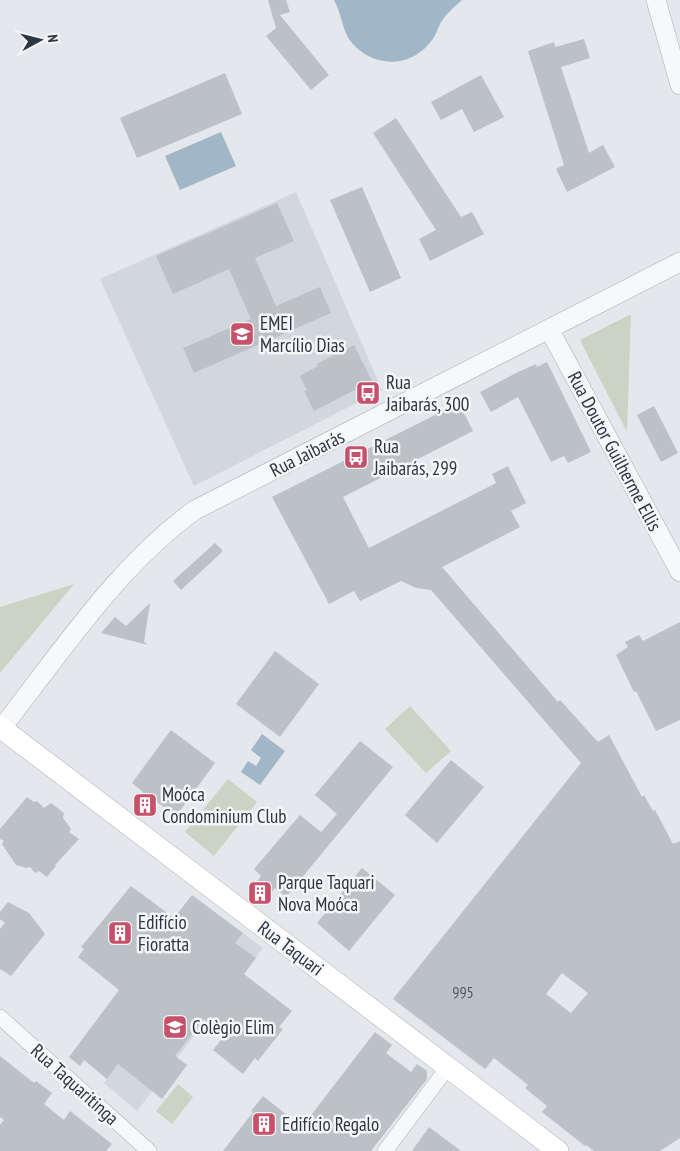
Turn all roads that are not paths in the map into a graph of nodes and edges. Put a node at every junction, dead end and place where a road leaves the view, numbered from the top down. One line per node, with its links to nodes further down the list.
1 (661, 2): 2 (street)
2 (680, 85)
3 (680, 262): 4 (street, Rua Jaibarás)
4 (549, 329): 5 (street, Rua Doutor Guilherme Ellis); 6 (street, Rua Jaibarás)
5 (680, 572)
6 (0, 728): 8 (main road, Rua Taquari)
7 (0, 1018): 9 (street, Rua Taquaritinga)
8 (448, 1067): 10 (street); 11 (main road, Rua Taquari)
9 (149, 1151)
10 (385, 1151)
11 (558, 1151)

